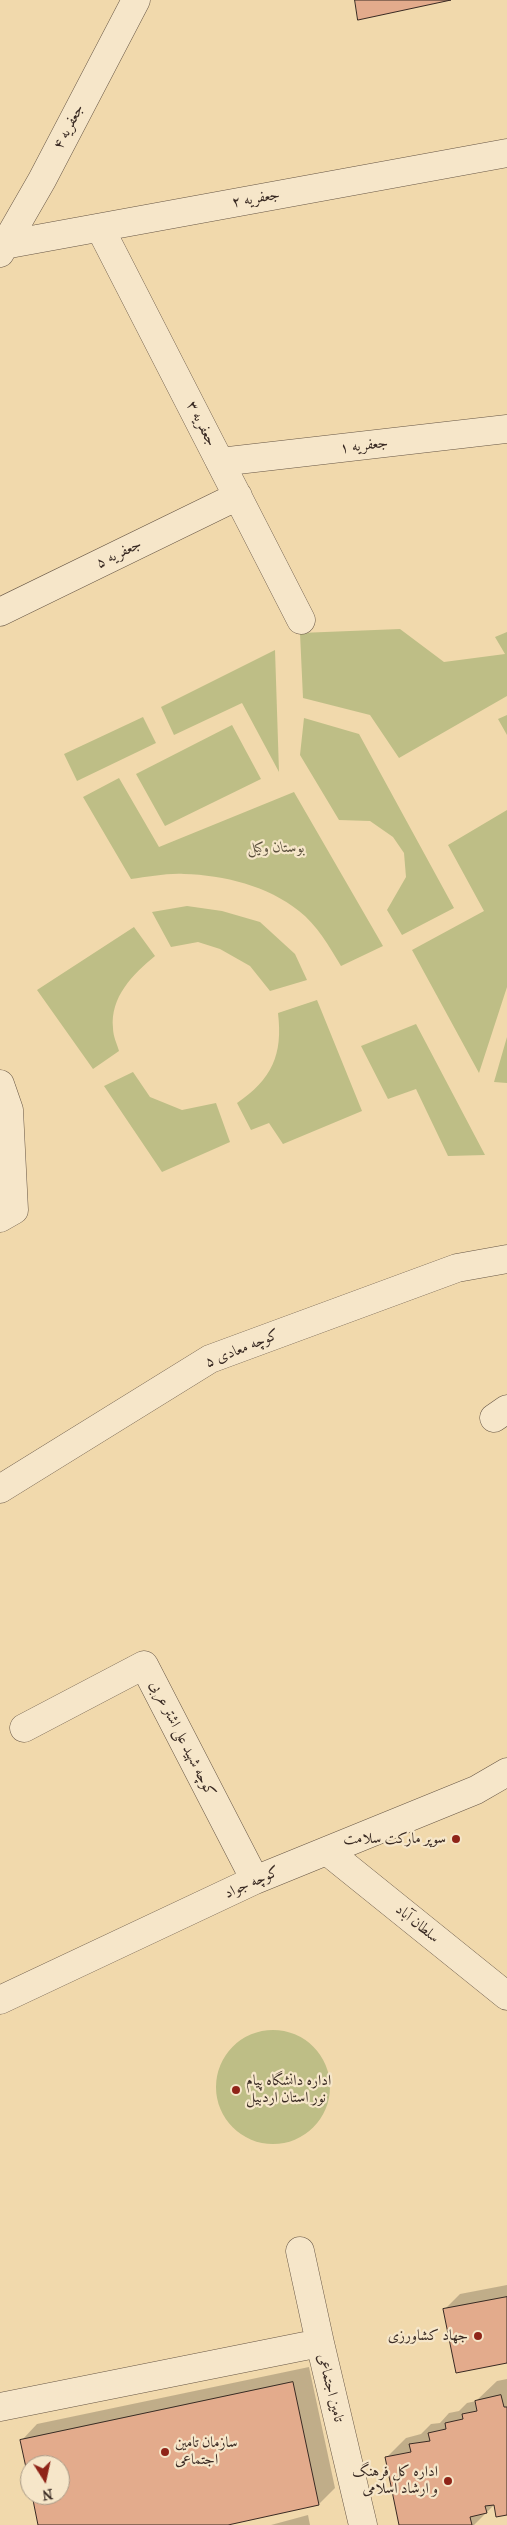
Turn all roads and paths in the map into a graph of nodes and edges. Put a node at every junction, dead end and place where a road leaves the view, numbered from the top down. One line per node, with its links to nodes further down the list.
1 (136, 0): 4 (street, جعفریه ۴)
2 (507, 153): 3 (street, جعفریه ۲)
3 (100, 228): 4 (street, جعفریه ۲); 6 (street, جعفریه ۳)
4 (2, 249)
5 (507, 429): 6 (street, جعفریه ۱)
6 (220, 462): 7 (street, جعفریه ۳)
7 (238, 496): 8 (street, جعفریه ۵); 9 (street, جعفریه ۳)
8 (0, 612)
9 (301, 620)
10 (0, 1084): 11 (street)
11 (0, 1218)
12 (507, 1259): 13 (street, کوچه معادی ۵)
13 (0, 1489)
14 (24, 1728): 17 (street, کوچه شهید علی اشتر عربی)
15 (507, 1772): 16 (street, کوچه جواد)
16 (327, 1851): 17 (street, کوچه جواد); 18 (street, سلطان آباد)
17 (255, 1880): 19 (street, کوچه جواد)
18 (507, 1996)
19 (0, 2000)
20 (300, 2251): 21 (street, تامین اجتماعی)
21 (320, 2344): 22 (street); 23 (street, تامین اجتماعی)
22 (0, 2407)
23 (364, 2525)

